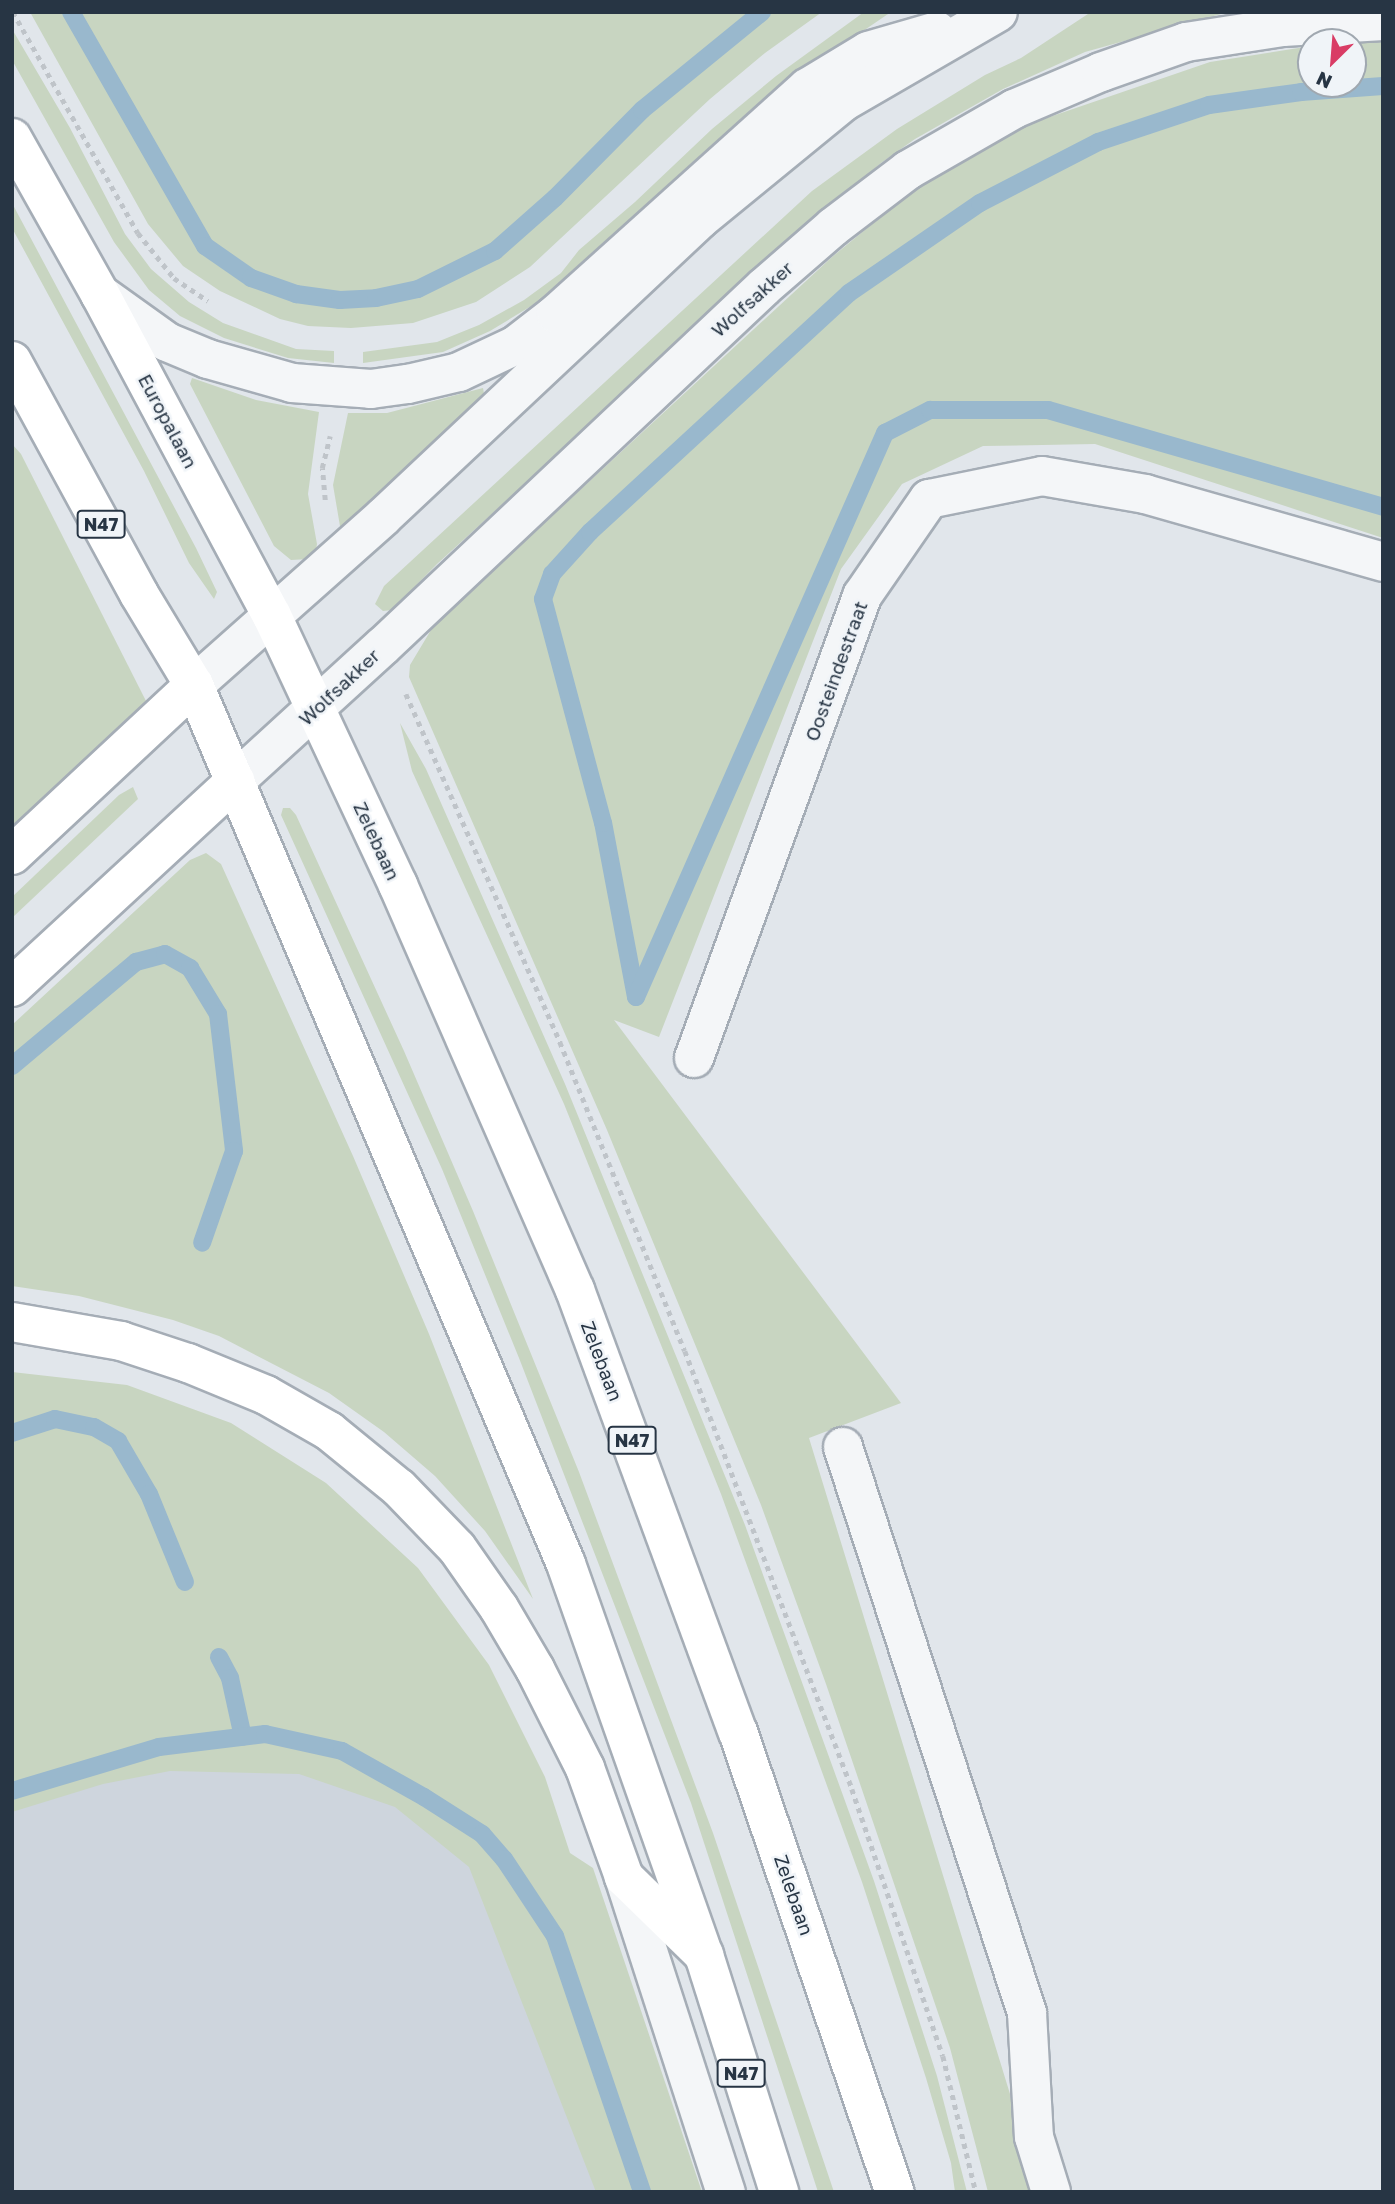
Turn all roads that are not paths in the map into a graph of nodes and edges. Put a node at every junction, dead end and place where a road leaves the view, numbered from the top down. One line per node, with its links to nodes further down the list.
1 (994, 14): 4 (street); 7 (street)
2 (1383, 21): 9 (street, Wolfsakker)
3 (12, 138): 4 (main road, Europalaan / N47)
4 (100, 294): 7 (main road, Europalaan / N47)
5 (12, 362): 8 (main road, N47)
6 (1383, 562): 13 (street, Oosteindestraat)
7 (272, 616): 8 (street); 9 (main road, Europalaan / N47)
8 (194, 685): 10 (main road, N47); 11 (main road)
9 (316, 708): 10 (street, Wolfsakker); 20 (main road, Zelebaan / N47)
10 (235, 781): 12 (main road); 17 (main road, N47)
11 (12, 855)
12 (12, 987)
13 (694, 1058)
14 (12, 1322): 16 (main road)
15 (843, 1447): 21 (street)
16 (624, 1877): 17 (main road); 18 (street)
17 (704, 1955): 19 (main road, N47)
18 (726, 2192)
19 (779, 2192)
20 (895, 2192)
21 (1051, 2192)

